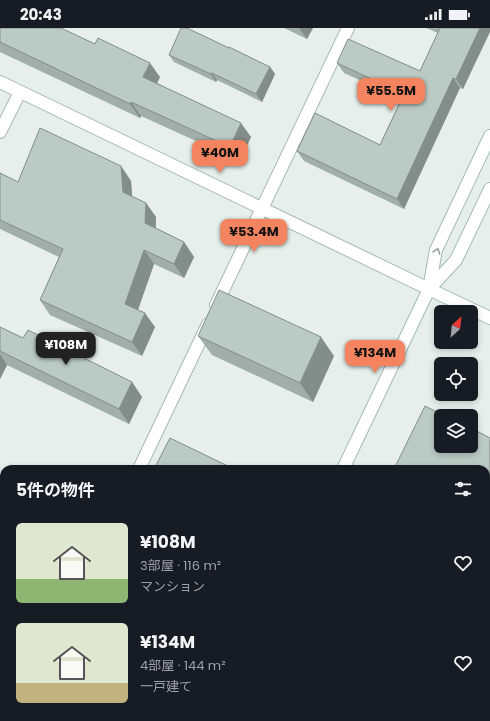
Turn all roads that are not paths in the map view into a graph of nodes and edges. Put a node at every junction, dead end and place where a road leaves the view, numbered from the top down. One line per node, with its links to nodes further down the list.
1 (348, 28): 7 (street)
2 (0, 82): 3 (street)
3 (20, 92): 4 (street); 7 (street)
4 (0, 132)
5 (490, 136): 8 (street, one-way to 5)
6 (490, 189): 8 (street)
7 (262, 208): 8 (street); 10 (street)
8 (429, 289): 9 (street); 11 (street)
9 (490, 318)
10 (141, 465)
11 (345, 465)

